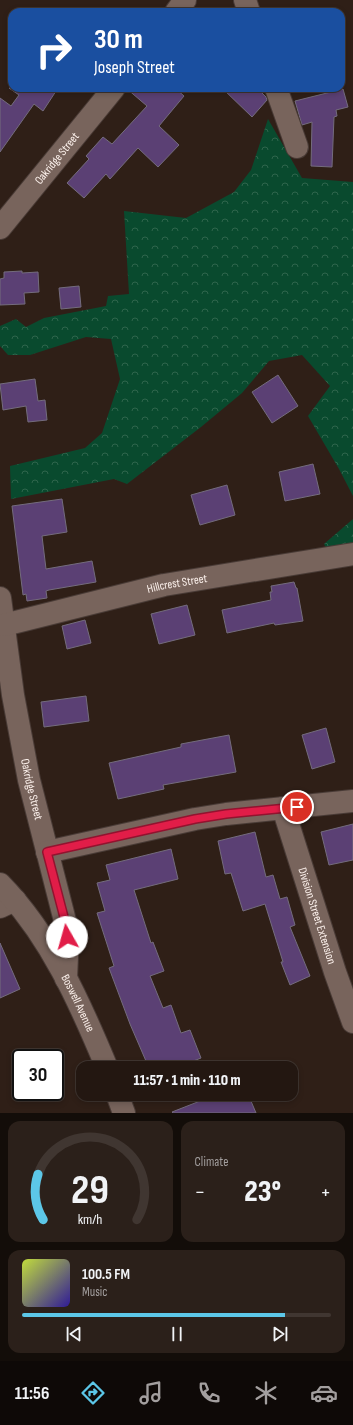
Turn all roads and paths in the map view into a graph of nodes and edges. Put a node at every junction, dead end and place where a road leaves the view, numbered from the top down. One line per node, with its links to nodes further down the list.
1 (111, 92): 4 (street, Oakridge Street)
2 (277, 92): 3 (street)
3 (297, 147)
4 (0, 228)
5 (353, 554): 7 (street, Hillcrest Street)
6 (0, 598): 7 (street, Oakridge Street)
7 (4, 625): 10 (street, Oakridge Street)
8 (353, 801): 9 (street)
9 (283, 808): 10 (street); 13 (street, Division Street Extension)
10 (47, 852): 12 (street, Oakridge Street)
11 (5, 897): 12 (street, Boswell Avenue)
12 (66, 979): 14 (street, Boswell Avenue)
13 (353, 1022)
14 (104, 1061)
15 (120, 1101): 16 (street)
16 (124, 1113)

